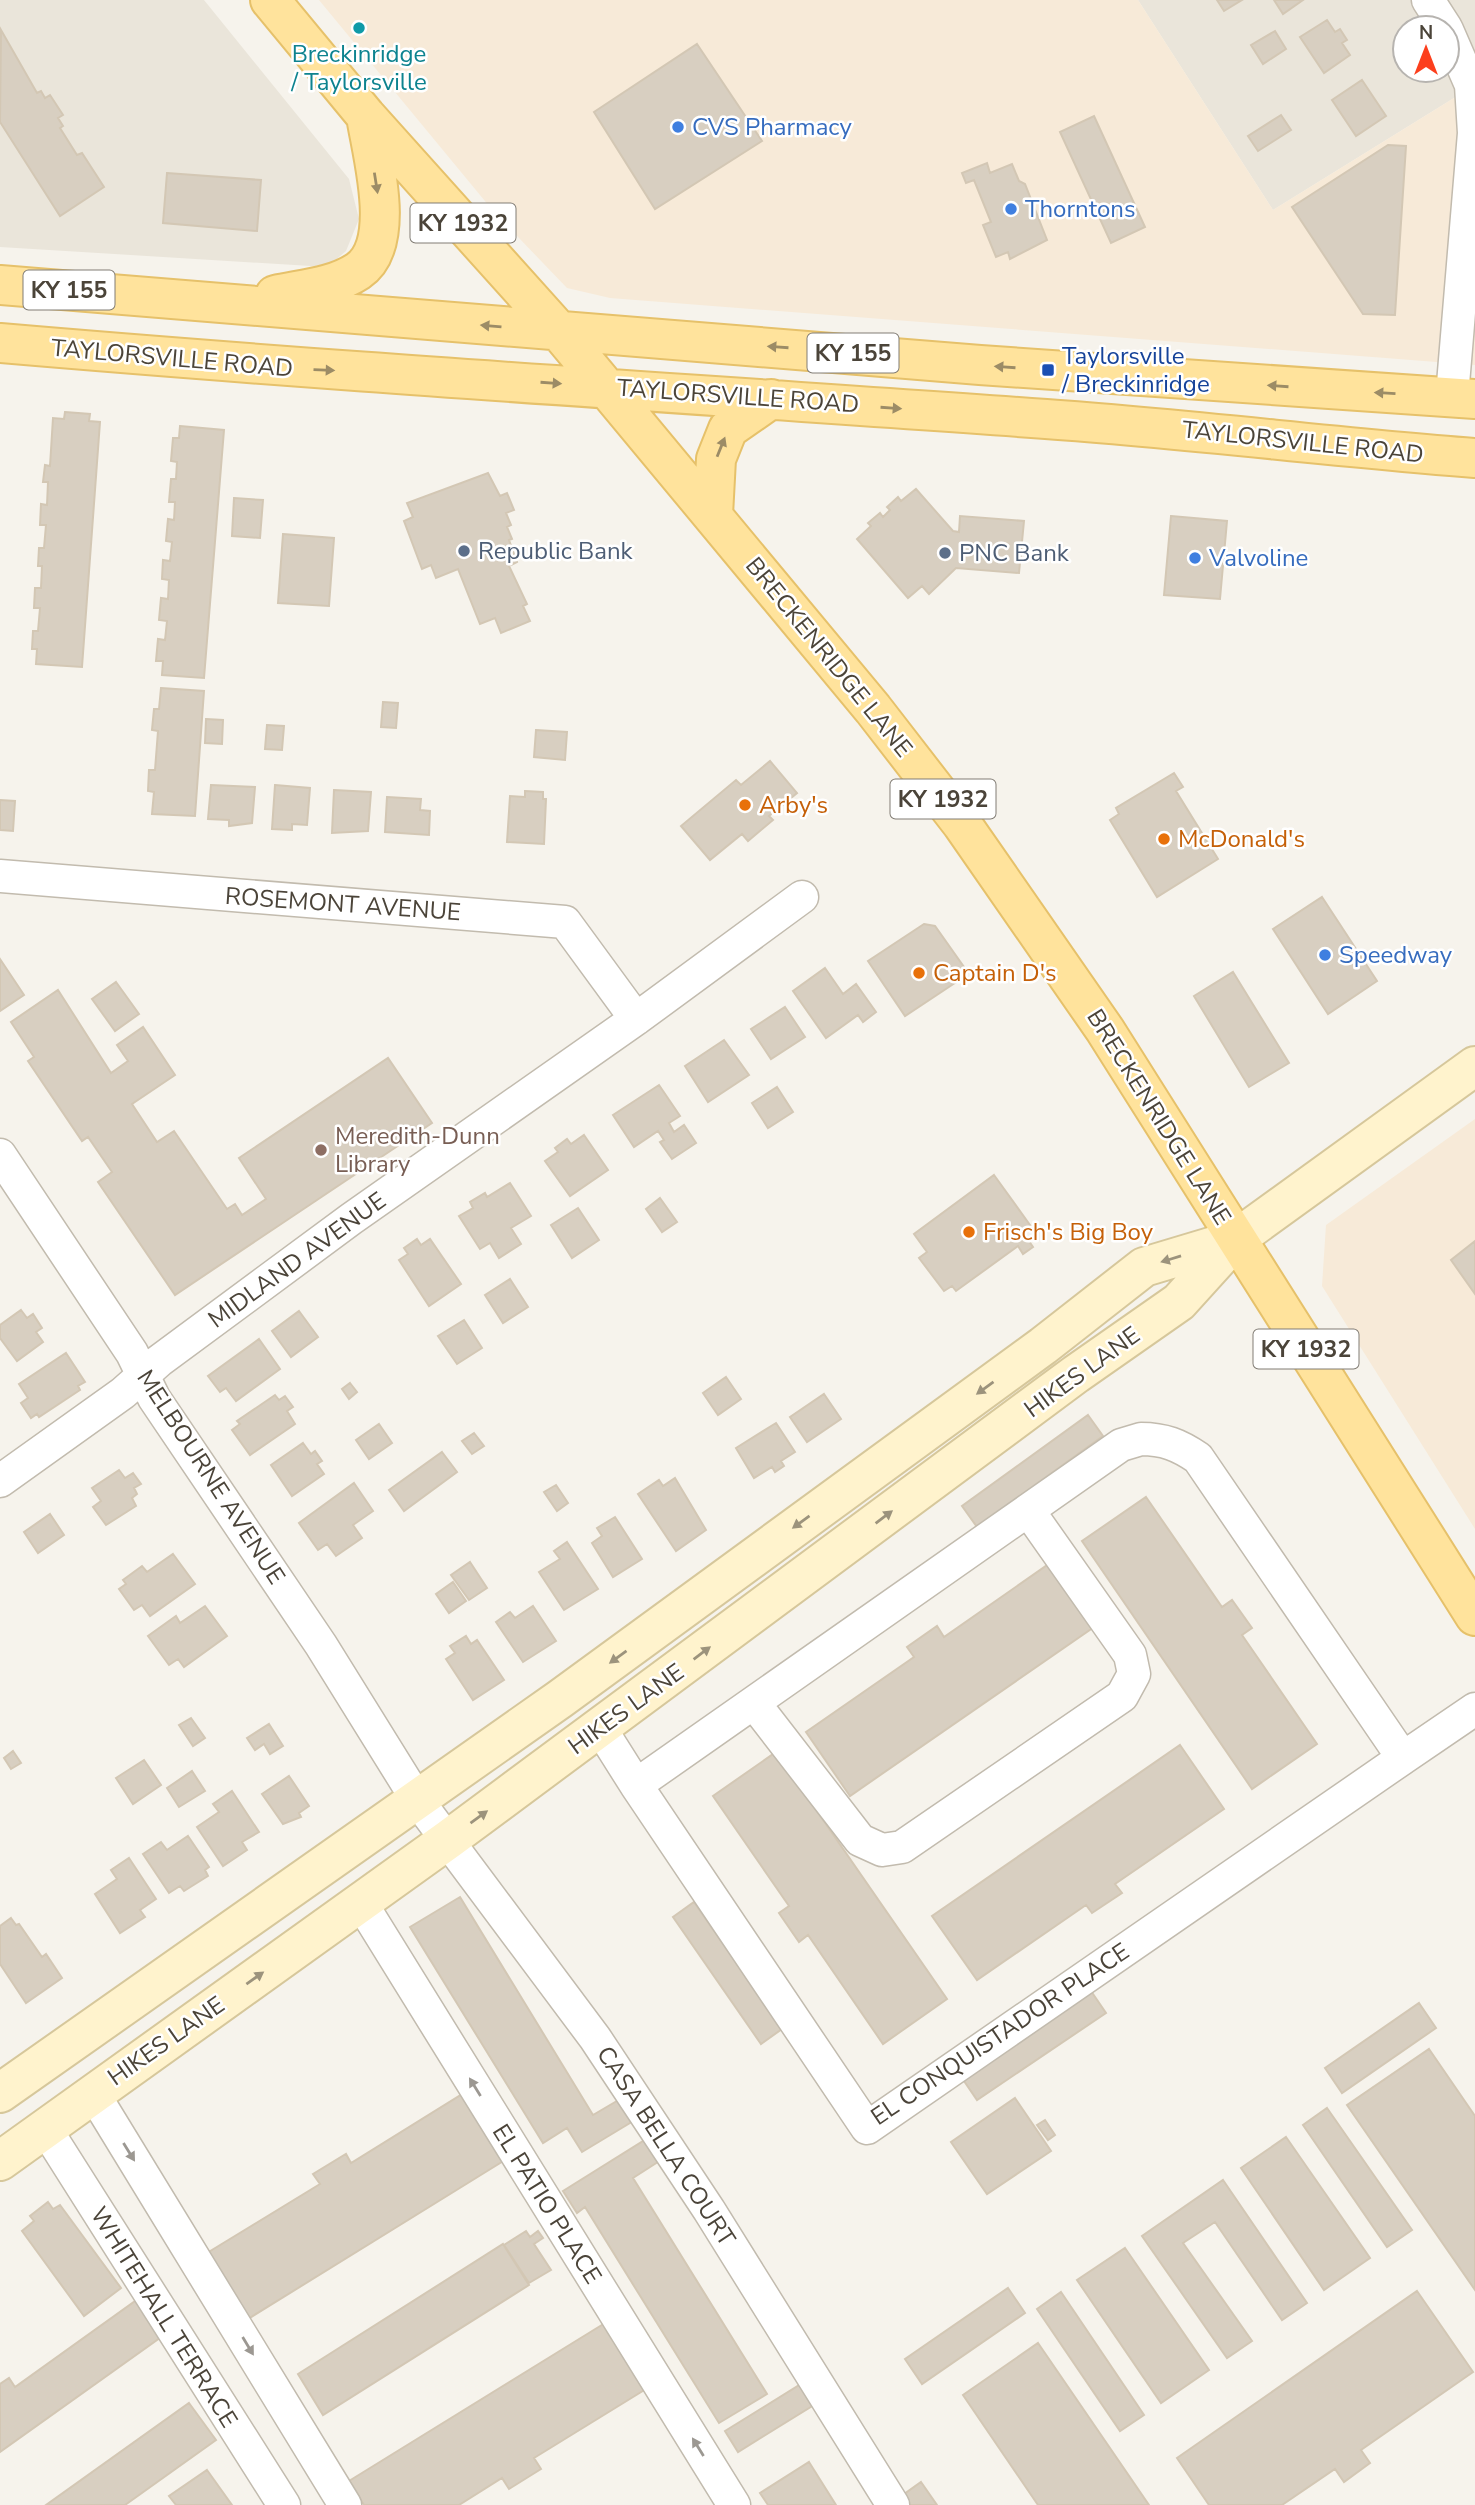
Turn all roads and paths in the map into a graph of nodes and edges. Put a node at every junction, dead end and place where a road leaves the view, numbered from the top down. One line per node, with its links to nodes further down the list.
1 (270, 0): 3 (main road, BRECKENRIDGE LANE / KY 1932)
2 (1461, 63): 9 (street)
3 (366, 116): 5 (main road, one-way to 5); 6 (main road, BRECKENRIDGE LANE / KY 1932)
4 (0, 285): 5 (main road, TAYLORSVILLE ROAD / KY 155)
5 (227, 304): 6 (main road, TAYLORSVILLE ROAD / KY 155, one-way to 5)
6 (559, 331): 8 (main road, BRECKENRIDGE LANE / KY 1932); 9 (main road, TAYLORSVILLE ROAD / KY 155, one-way to 6)
7 (0, 343): 8 (main road, TAYLORSVILLE ROAD / KY 155, one-way to 8)
8 (603, 386): 10 (main road, TAYLORSVILLE ROAD / KY 155); 12 (main road, BRECKENRIDGE LANE / KY 1932)
9 (1464, 398)
10 (771, 399): 11 (main road, TAYLORSVILLE ROAD / KY 155, one-way to 11); 12 (main road, one-way to 10)
11 (1475, 458)
12 (713, 515): 18 (main road, BRECKENRIDGE LANE / KY 1932)
13 (0, 876): 15 (street, ROSEMONT AVENUE)
14 (802, 897): 15 (street, MIDLAND AVENUE)
15 (636, 1019): 19 (street, MIDLAND AVENUE)
16 (1475, 1066): 18 (main road, HIKES LANE)
17 (0, 1155): 19 (street, MELBOURNE AVENUE)
18 (1236, 1239): 22 (main road, BRECKENRIDGE LANE / KY 1932); 25 (main road, HIKES LANE, one-way to 18); 28 (main road, HIKES LANE, one-way to 28)
19 (143, 1376): 20 (street, MIDLAND AVENUE); 28 (street, MELBOURNE AVENUE)
20 (0, 1481)
21 (1028, 1510): 23 (street); 23 (street); 26 (street)
22 (1475, 1616)
23 (754, 1703): 27 (street)
24 (1475, 1709): 26 (street, EL CONQUISTADOR PLACE)
25 (600, 1728): 27 (street, EL CONQUISTADOR PLACE); 29 (main road, HIKES LANE, one-way to 25)
26 (1403, 1758): 27 (street, EL CONQUISTADOR PLACE)
27 (636, 1786)
28 (418, 1801): 29 (street, CASA BELLA COURT); 31 (main road, HIKES LANE)
29 (449, 1839): 30 (main road, HIKES LANE); 38 (street, CASA BELLA COURT)
30 (360, 1903): 32 (main road, HIKES LANE, one-way to 30); 37 (street, EL PATIO PLACE, one-way to 30)
31 (0, 2093)
32 (93, 2093): 33 (main road, HIKES LANE); 36 (street, one-way to 36)
33 (45, 2128): 34 (main road, HIKES LANE); 35 (street, WHITEHALL TERRACE)
34 (0, 2161)
35 (284, 2505)
36 (345, 2505)
37 (734, 2505)
38 (893, 2505)

